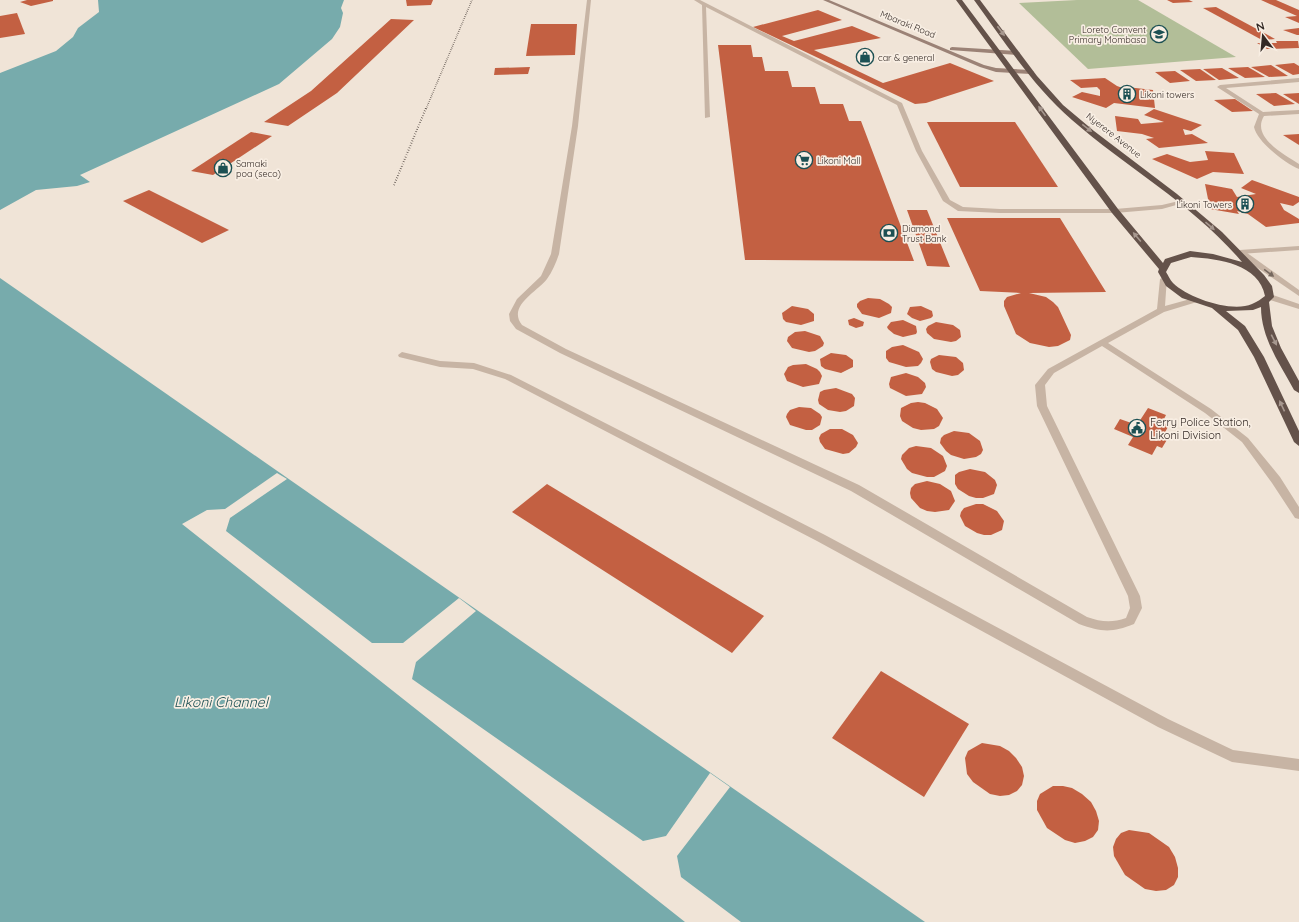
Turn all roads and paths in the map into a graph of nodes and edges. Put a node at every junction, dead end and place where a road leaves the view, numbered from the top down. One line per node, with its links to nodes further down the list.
1 (589, 0): 30 (street)
2 (696, 0): 6 (street)
3 (825, 0): 7 (main road, Mbaraki Road)
4 (959, 0): 8 (highway)
5 (977, 0): 9 (highway, Nyerere Avenue, one-way to 9)
6 (704, 4): 15 (street); 18 (street)
7 (940, 47): 8 (main road, Mbaraki Road); 10 (main road, Mbaraki Road)
8 (999, 52): 9 (main road, Mbaraki Road); 10 (highway)
9 (1017, 54): 11 (highway, Nyerere Avenue)
10 (1013, 71): 11 (main road, Mbaraki Road); 18 (highway, one-way to 10)
11 (1031, 72): 17 (highway, Nyerere Avenue, one-way to 17)
12 (1299, 80): 14 (street)
13 (1299, 112): 14 (street)
14 (1262, 114): 16 (street)
15 (707, 117)
16 (1299, 168)
17 (1183, 202): 18 (street); 20 (highway, Nyerere Avenue, one-way to 20)
18 (1115, 211): 21 (highway, one-way to 18)
19 (1299, 248): 20 (street)
20 (1240, 252): 22 (highway, Nyerere Avenue); 24 (street, one-way to 24)
21 (1162, 267): 22 (highway); 23 (highway)
22 (1254, 271): 26 (highway)
23 (1164, 278): 25 (highway); 29 (street)
24 (1299, 294)
25 (1194, 300): 27 (highway); 29 (street)
26 (1267, 300): 27 (highway); 28 (street); 32 (highway, one-way to 32)
27 (1211, 306): 33 (highway, one-way to 27)
28 (1299, 307)
29 (1162, 310): 30 (street)
30 (1102, 343): 34 (street)
31 (402, 356): 35 (street)
32 (1299, 390)
33 (1299, 442)
34 (1299, 515)
35 (1299, 765)

